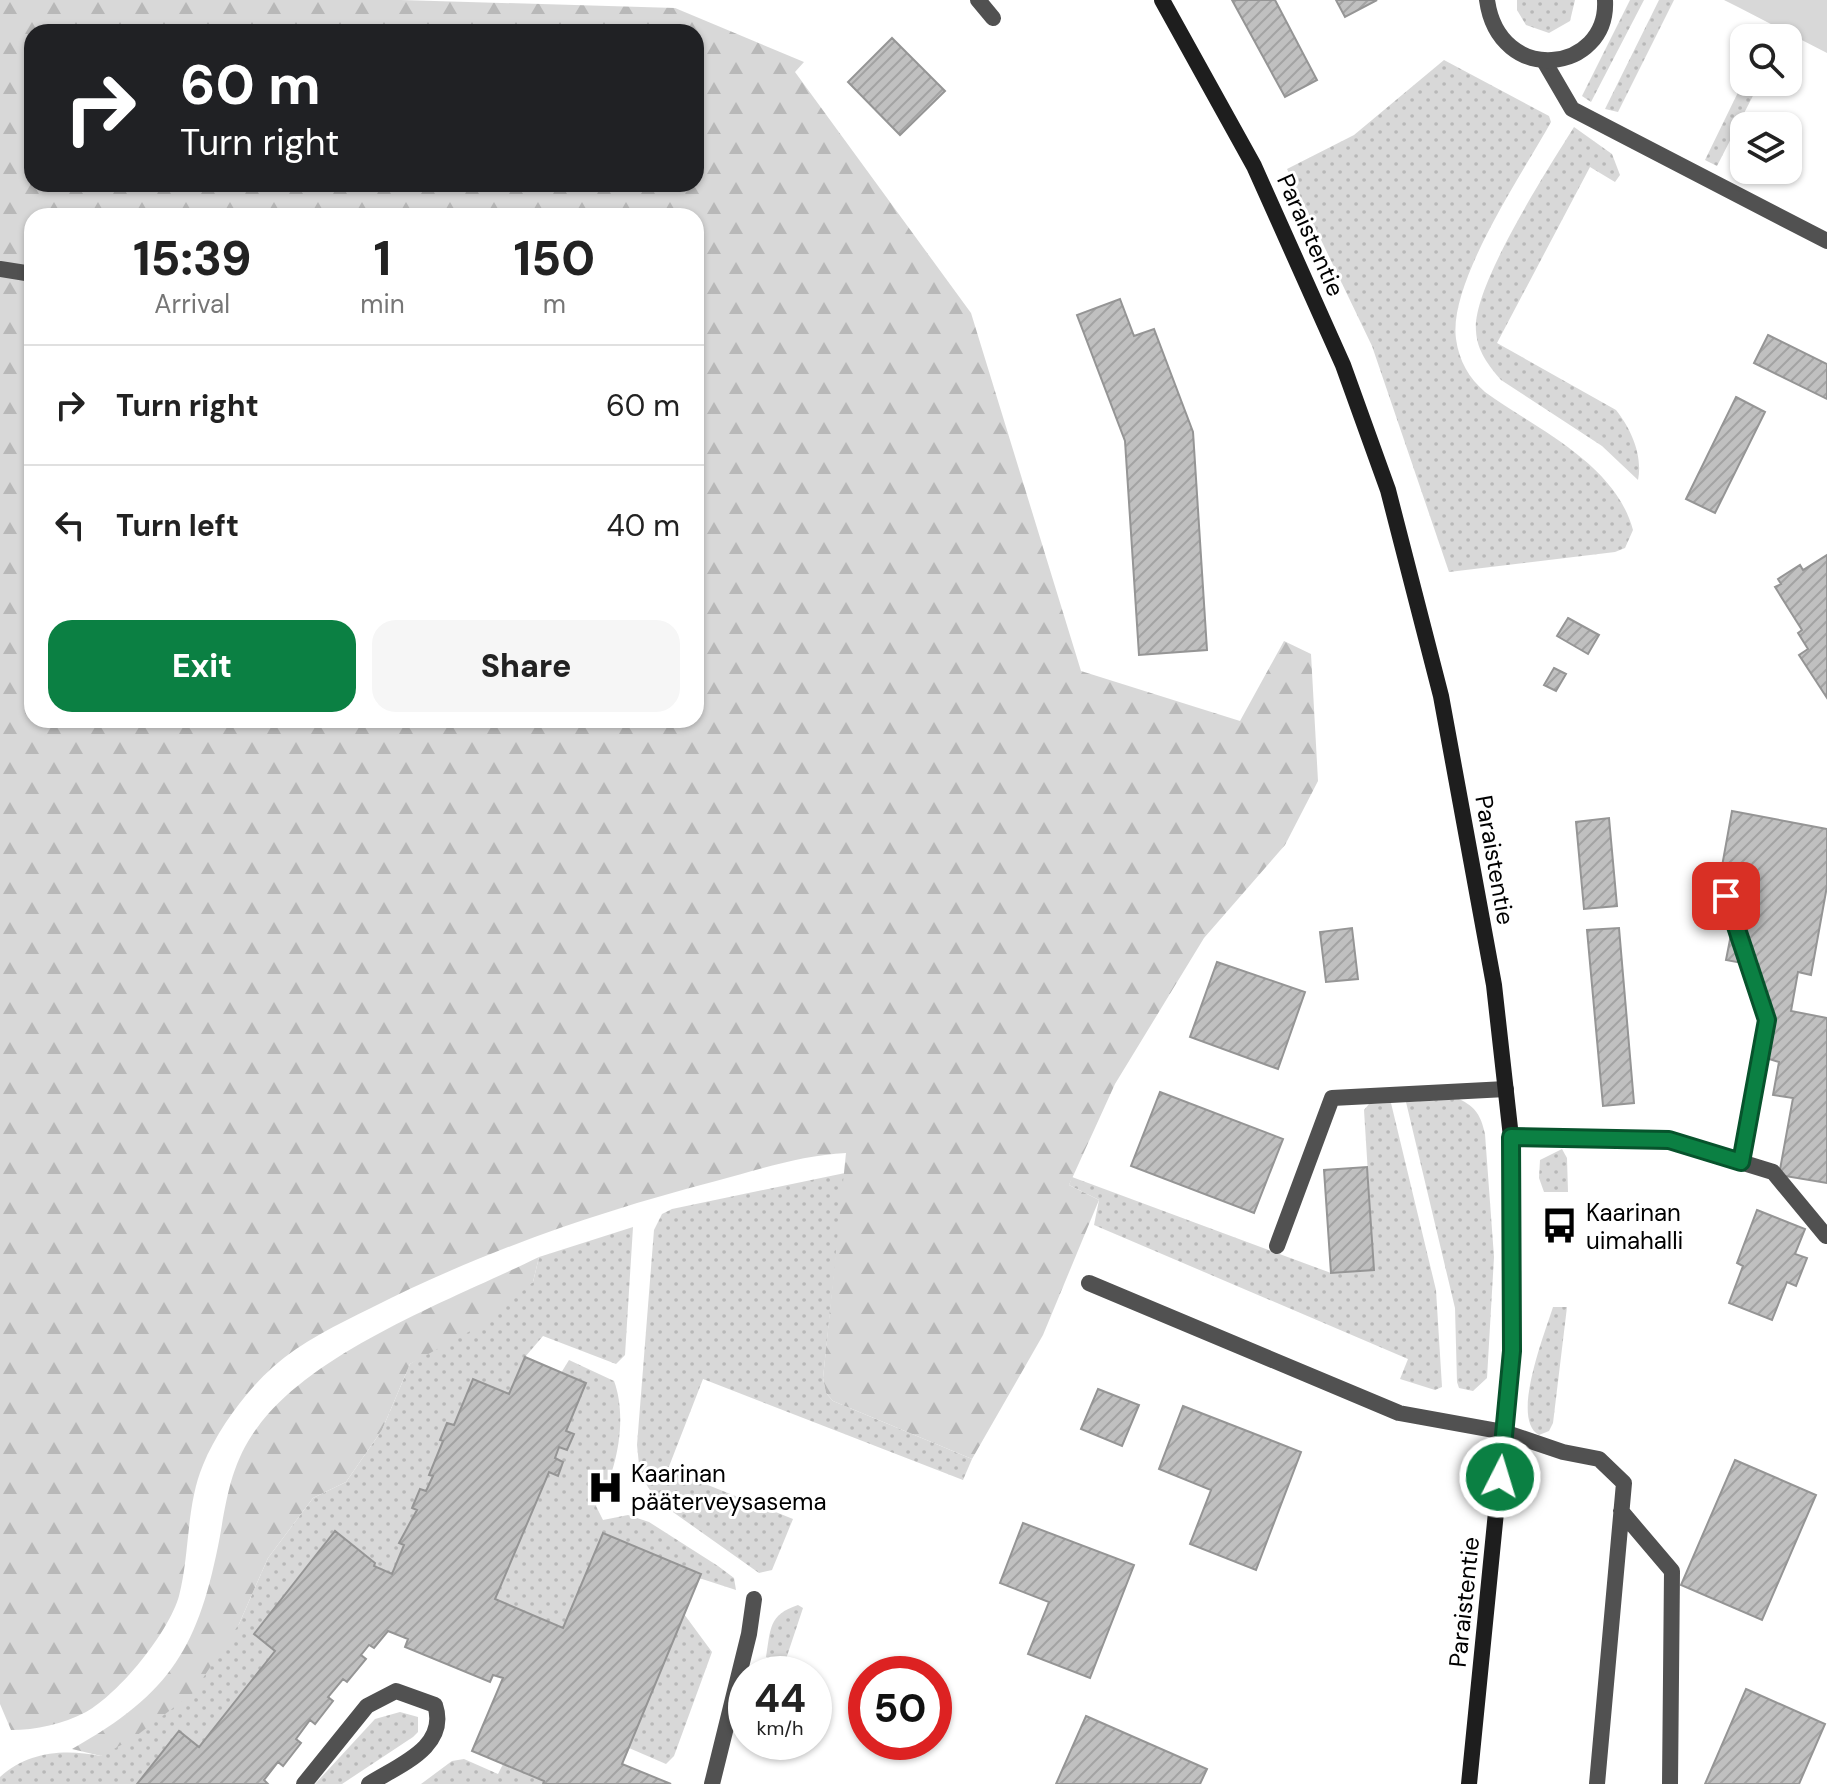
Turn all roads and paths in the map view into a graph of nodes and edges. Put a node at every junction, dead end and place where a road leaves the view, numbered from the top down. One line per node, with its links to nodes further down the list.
1 (978, 0): 5 (street)
2 (1162, 0): 11 (main road, Paraistentie)
3 (1487, 0): 6 (street)
4 (1605, 0): 6 (street)
5 (993, 18)
6 (1544, 61): 7 (street)
7 (1827, 241)
8 (0, 269): 9 (street)
9 (24, 273)
10 (1726, 896): 13 (street)
11 (1506, 1089): 12 (main road, Paraistentie); 15 (street)
12 (1511, 1137): 13 (street); 17 (main road, Paraistentie)
13 (1741, 1162): 14 (street)
14 (1826, 1236)
15 (1277, 1246)
16 (1089, 1283): 17 (street)
17 (1504, 1432): 18 (street); 23 (main road, Paraistentie)
18 (1621, 1511): 24 (street); 25 (street)
19 (754, 1599): 22 (street)
20 (304, 1784): 21 (street)
21 (369, 1784)
22 (712, 1784)
23 (1469, 1784)
24 (1597, 1784)
25 (1670, 1784)

